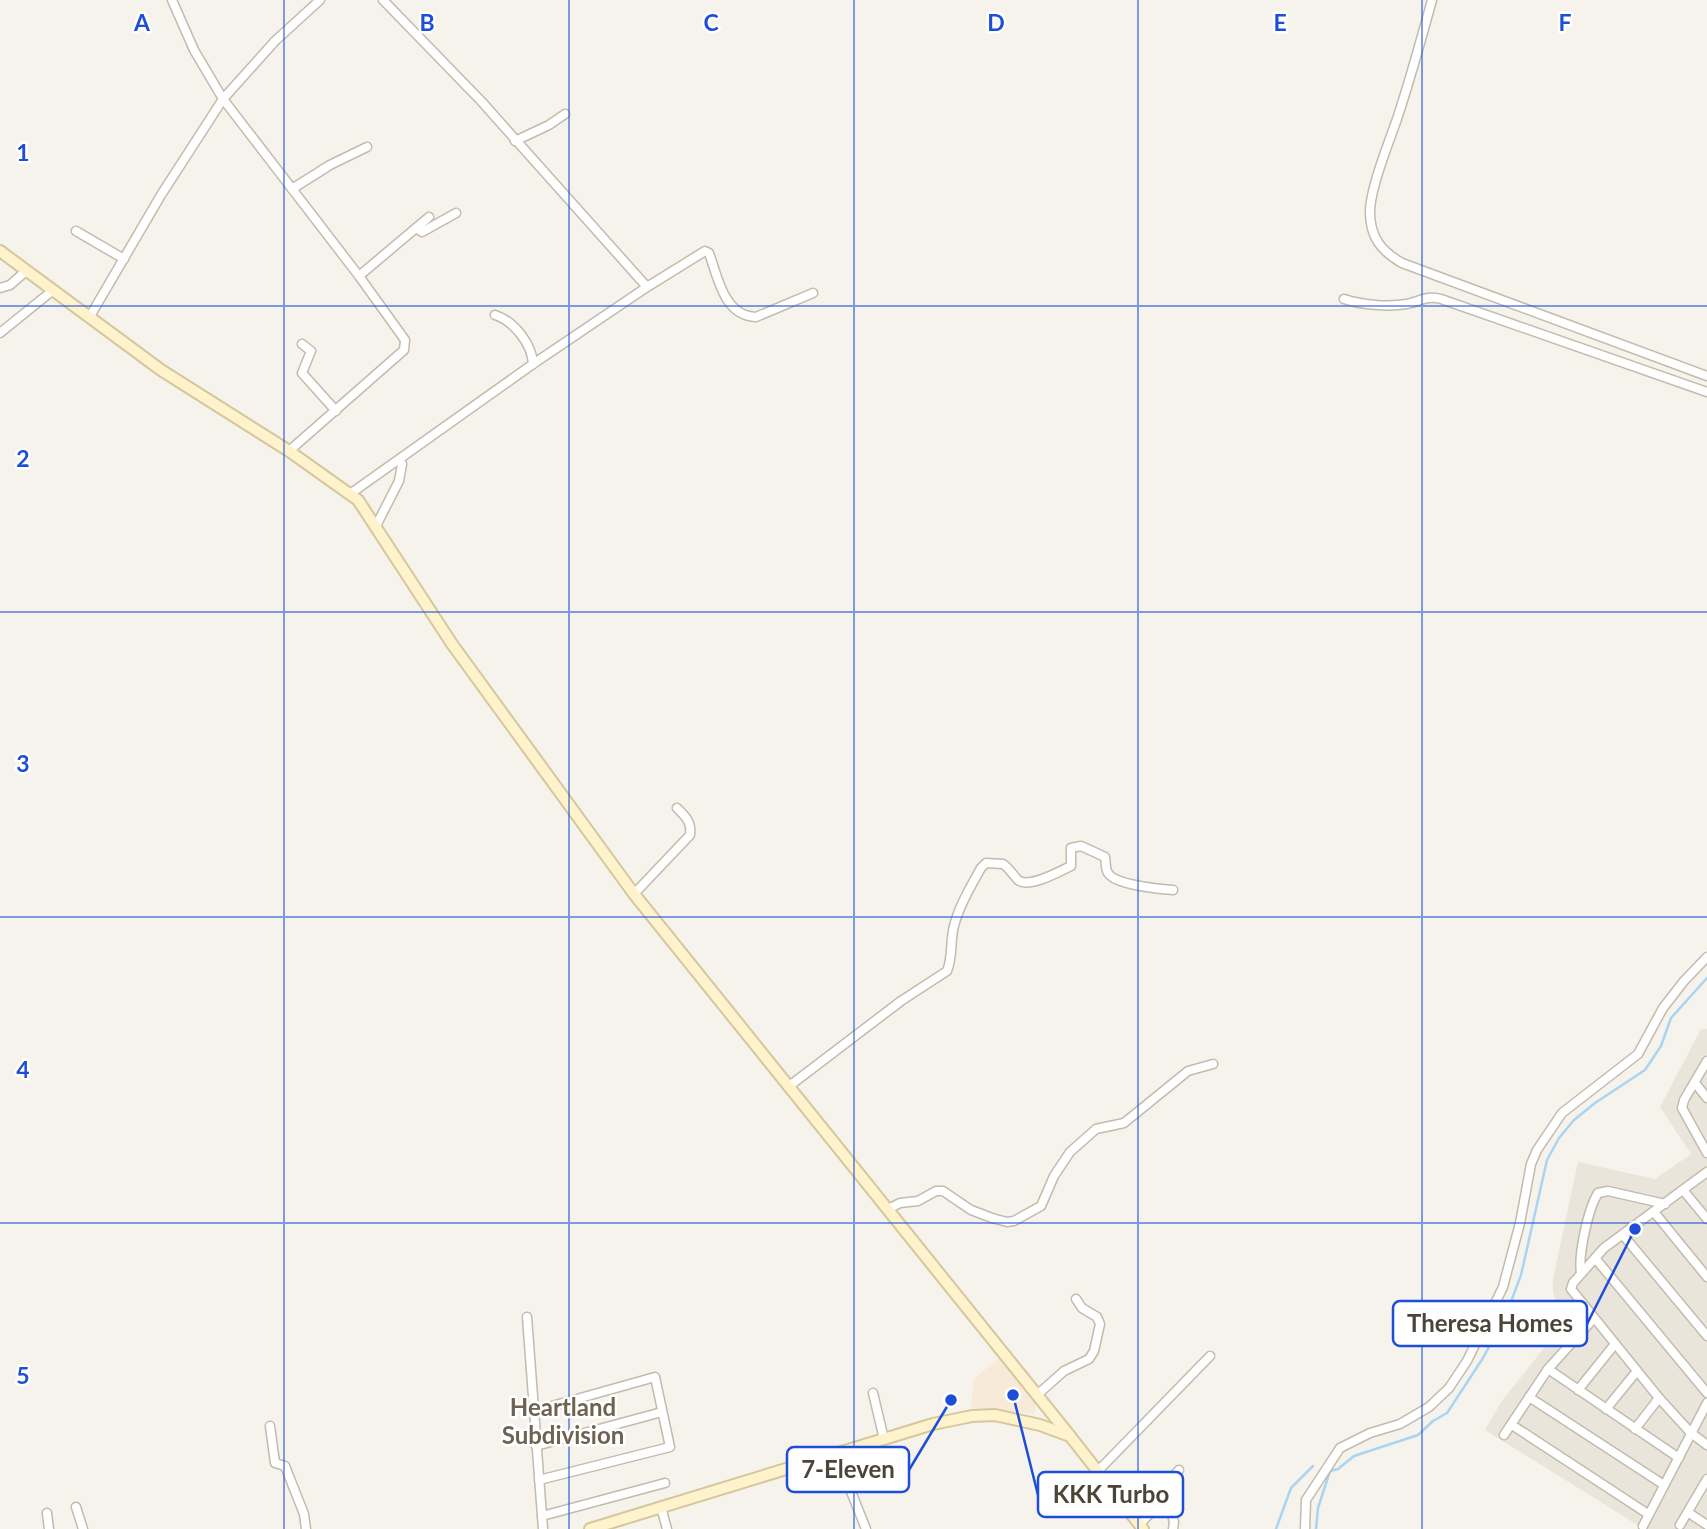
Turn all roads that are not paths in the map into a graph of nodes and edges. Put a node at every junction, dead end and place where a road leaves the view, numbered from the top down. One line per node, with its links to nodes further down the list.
1 (173, 0): 5 (street)
2 (320, 0): 5 (street)
3 (383, 0): 7 (street)
4 (1432, 0): 28 (street)
5 (223, 99): 9 (street); 15 (street)
6 (565, 114): 7 (street)
7 (515, 141): 18 (street)
8 (366, 147): 9 (street)
9 (292, 189): 17 (street)
10 (456, 213): 12 (street)
11 (429, 217): 12 (street)
12 (416, 228): 17 (street)
13 (76, 231): 15 (street)
14 (0, 251): 16 (street)
15 (124, 259): 24 (street)
16 (26, 271): 19 (street); 20 (street)
17 (359, 276): 30 (street)
18 (647, 287): 21 (street); 27 (street)
19 (0, 288)
20 (52, 291): 24 (street); 25 (street)
21 (813, 293)
22 (1344, 299): 29 (street)
23 (495, 315): 27 (street)
24 (89, 318): 31 (street)
25 (0, 333)
26 (302, 344): 30 (street)
27 (533, 364): 33 (street)
28 (1707, 376)
29 (1707, 392)
30 (335, 411): 31 (street)
31 (289, 451): 33 (street)
32 (402, 464): 34 (street)
33 (350, 494): 34 (street)
34 (376, 526): 37 (street)
35 (677, 808): 37 (street)
36 (1172, 890): 42 (street)
37 (634, 894): 42 (street)
38 (1707, 957): 109 (street)
39 (1707, 1061): 41 (street)
40 (1213, 1063): 48 (street)
41 (1695, 1083): 43 (street); 44 (street)
42 (788, 1087): 48 (street)
43 (1707, 1098)
44 (1707, 1153)
45 (1707, 1172): 46 (street)
46 (1683, 1190): 47 (street); 50 (street)
47 (1665, 1204): 49 (street); 53 (street)
48 (888, 1209): 66 (street)
49 (1654, 1212): 51 (street); 54 (street)
50 (1707, 1219)
51 (1623, 1234): 52 (street); 58 (street)
52 (1595, 1258): 53 (street); 65 (street)
53 (1581, 1273): 57 (street)
54 (1707, 1278)
55 (1076, 1299): 66 (street)
56 (527, 1317): 71 (street)
57 (1594, 1318): 59 (street); 61 (street)
58 (1707, 1336)
59 (1615, 1344): 62 (street); 63 (street)
60 (1210, 1356): 85 (street)
61 (1548, 1369): 63 (street); 67 (street)
62 (1637, 1371): 68 (street); 70 (street)
63 (1578, 1390): 70 (street)
64 (873, 1394): 79 (street)
65 (1707, 1394)
66 (1037, 1395): 78 (street)
67 (1529, 1397): 73 (street); 89 (street)
68 (1659, 1398): 75 (street); 76 (street)
69 (1707, 1403): 76 (street)
70 (1606, 1409): 75 (street)
71 (534, 1412): 72 (street); 81 (street)
72 (662, 1412): 81 (street); 86 (street)
73 (1512, 1425): 77 (street); 95 (street)
74 (270, 1426): 103 (street)
75 (1635, 1429): 83 (street)
76 (1692, 1433): 80 (street); 83 (street)
77 (1504, 1435)
78 (1070, 1436): 79 (street); 85 (street)
79 (884, 1439): 82 (street)
80 (1707, 1445)
81 (536, 1446): 86 (street)
82 (836, 1454): 91 (street); 107 (street)
83 (1679, 1458): 89 (street)
84 (1179, 1470): 100 (street)
85 (1097, 1472): 100 (street)
86 (539, 1480): 96 (street)
87 (665, 1483): 96 (street)
88 (1706, 1484): 94 (street)
89 (1664, 1485): 95 (street)
90 (76, 1507): 102 (street)
91 (661, 1507): 105 (street); 106 (street)
92 (1171, 1511): 108 (street)
93 (47, 1513): 101 (street)
94 (1689, 1513): 97 (street); 98 (street)
95 (1648, 1514): 99 (street)
96 (541, 1516): 104 (street)
97 (1680, 1525)
98 (1707, 1525)
99 (1643, 1526)
100 (1141, 1527)
101 (49, 1529)
102 (83, 1529)
103 (306, 1529)
104 (542, 1529)
105 (590, 1529)
106 (667, 1529)
107 (866, 1529)
108 (1173, 1529)
109 (1305, 1529)

